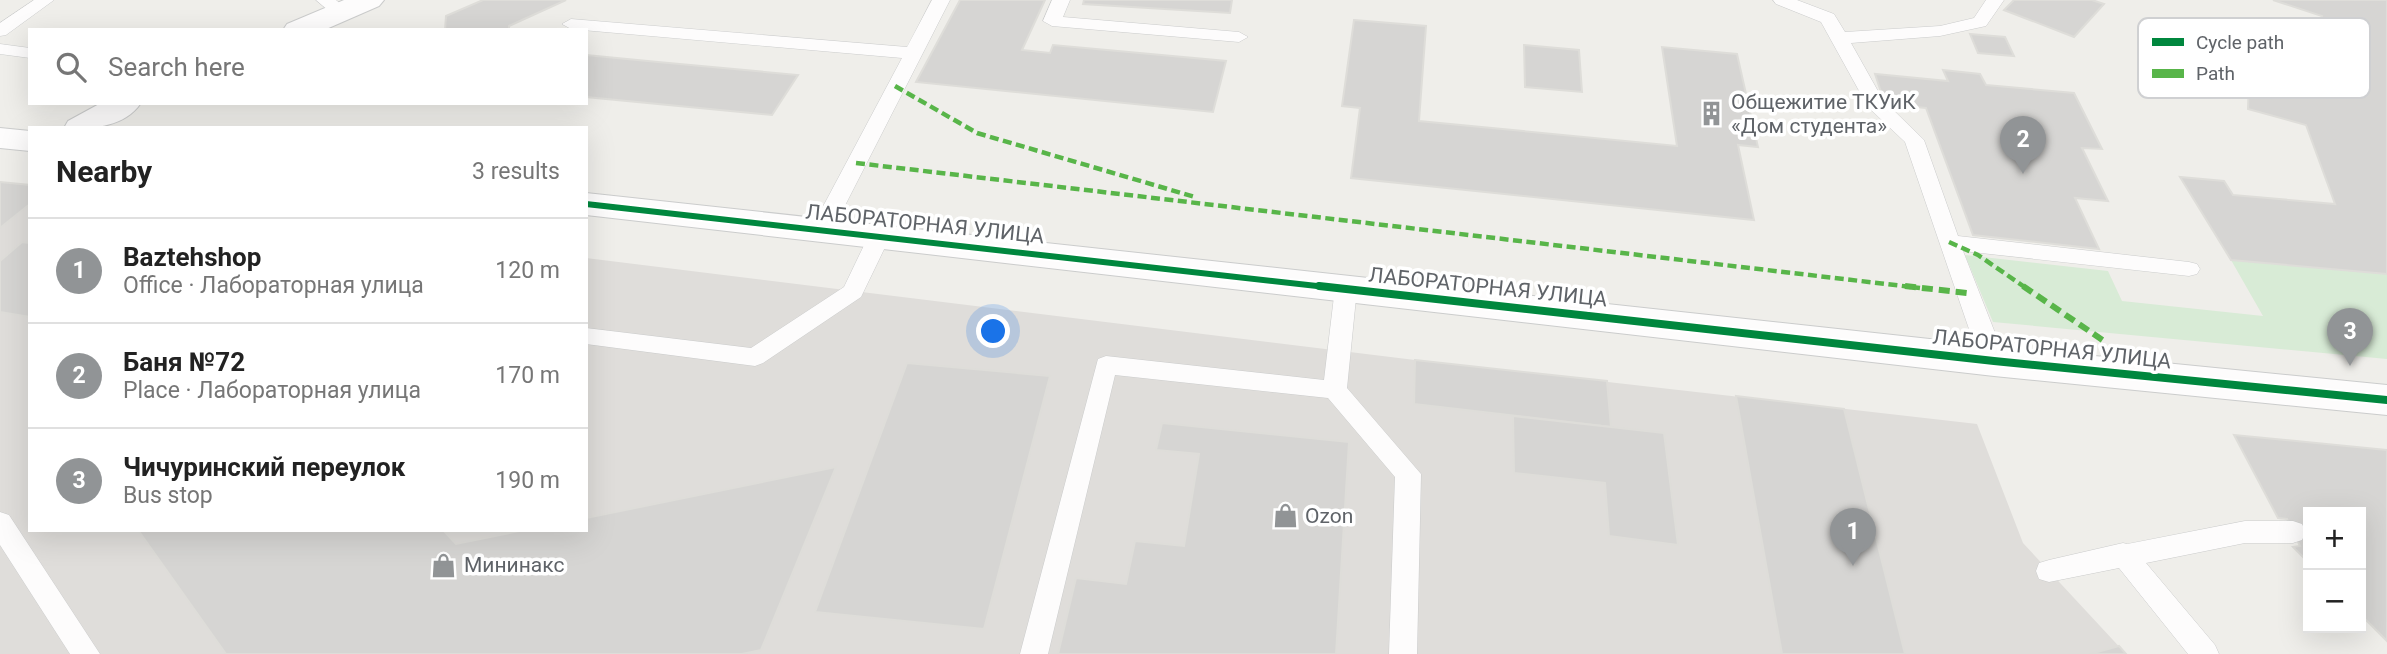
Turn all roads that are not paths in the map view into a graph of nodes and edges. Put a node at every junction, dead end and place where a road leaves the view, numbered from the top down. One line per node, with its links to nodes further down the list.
1 (45, 0): 10 (lane)
2 (369, 0): 7 (street)
3 (941, 0): 15 (lane)
4 (1060, 0): 11 (lane)
5 (1782, 0): 12 (lane)
6 (1995, 0): 12 (lane)
7 (333, 6): 9 (street)
8 (571, 24): 15 (lane)
9 (301, 28)
10 (0, 31)
11 (1239, 37)
12 (1839, 38): 23 (lane)
13 (0, 49): 14 (lane)
14 (28, 53)
15 (912, 53): 21 (lane)
16 (121, 105): 17 (street)
17 (83, 126)
18 (0, 138): 19 (street)
19 (28, 141)
20 (588, 204): 21 (street, ЛАБОРАТОРНАЯ УЛИЦА)
21 (821, 230): 22 (street, ЛАБОРАТОРНАЯ УЛИЦА)
22 (879, 237): 25 (street, ЛАБОРАТОРНАЯ УЛИЦА); 26 (lane)
23 (1950, 242): 24 (lane); 27 (lane)
24 (2189, 269)
25 (1346, 288): 27 (street, ЛАБОРАТОРНАЯ УЛИЦА); 28 (lane)
26 (588, 336)
27 (1994, 361): 29 (street, ЛАБОРАТОРНАЯ УЛИЦА)
28 (1335, 390): 35 (lane); 36 (lane)
29 (2387, 400)
30 (0, 523): 34 (lane)
31 (2293, 532): 32 (lane)
32 (2123, 554): 33 (lane); 37 (lane)
33 (2049, 571)
34 (86, 654)
35 (1034, 654)
36 (1403, 654)
37 (2205, 654)

